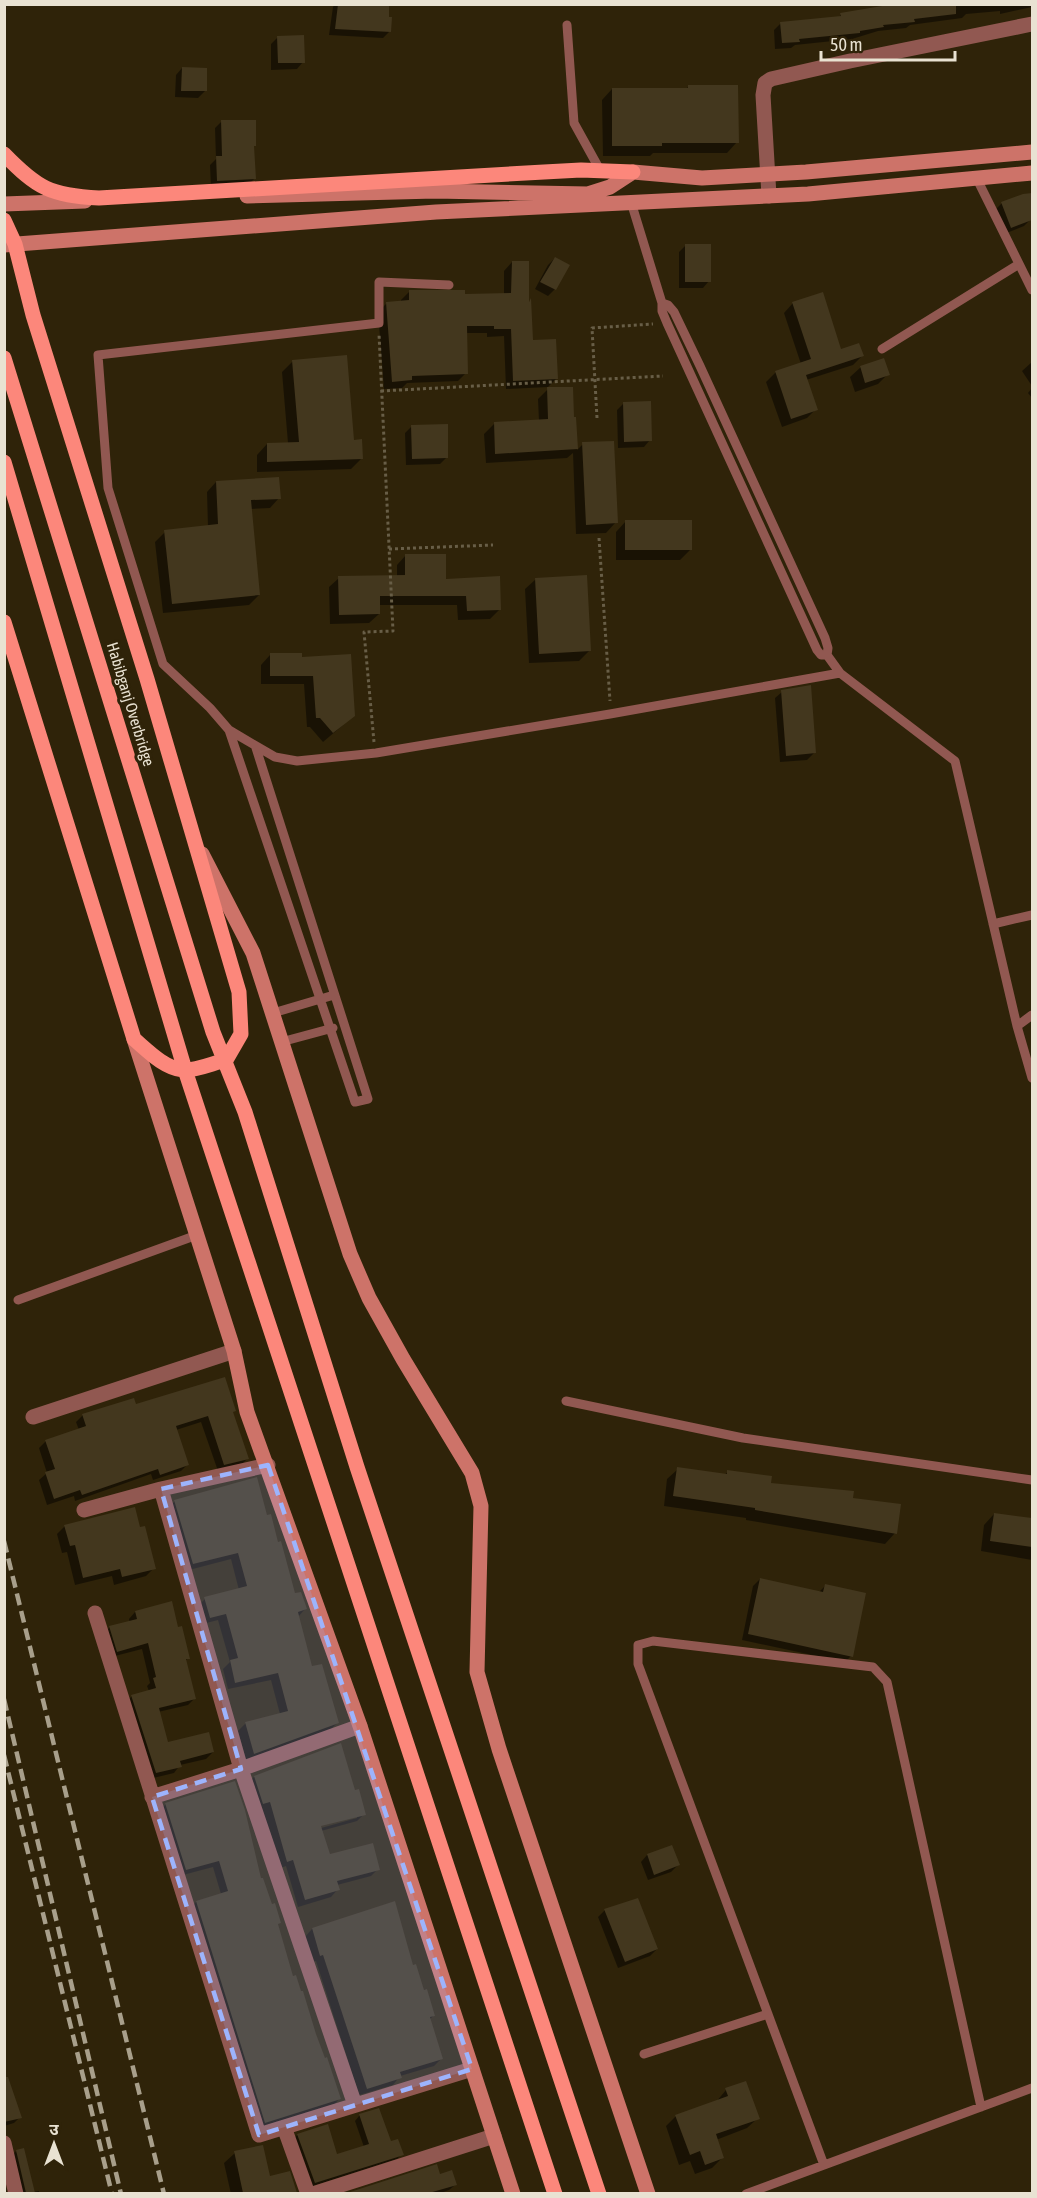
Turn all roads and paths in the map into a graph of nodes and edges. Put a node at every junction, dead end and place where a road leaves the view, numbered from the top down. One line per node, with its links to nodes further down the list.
1 (1032, 24): 8 (street)
2 (567, 25): 5 (lane)
3 (1032, 152): 8 (street)
4 (4, 154): 5 (main road)
5 (600, 170): 6 (main road)
6 (633, 172): 8 (street); 12 (street)
7 (1032, 173): 9 (street)
8 (766, 174): 10 (street)
9 (977, 178): 10 (street); 15 (lane)
10 (768, 196): 11 (street)
11 (631, 202): 14 (street); 18 (lane)
12 (4, 204)
13 (4, 220): 14 (main road)
14 (10, 245): 38 (main road)
15 (1019, 264): 17 (lane); 21 (lane)
16 (449, 285): 19 (lane)
17 (1032, 290)
18 (662, 303): 20 (lane); 32 (lane)
19 (379, 323): 25 (path); 35 (lane)
20 (667, 323): 24 (path); 32 (lane)
21 (882, 350)
22 (4, 358): 50 (main road, Habibganj Overbridge)
23 (663, 376): 24 (path)
24 (594, 378): 25 (path); 26 (path)
25 (381, 391): 30 (path)
26 (597, 418)
27 (4, 462): 51 (main road)
28 (599, 537): 34 (path)
29 (493, 545): 30 (path)
30 (388, 549): 37 (path)
31 (4, 621): 48 (main road)
32 (827, 655): 33 (lane)
33 (840, 673): 34 (lane); 40 (lane)
34 (610, 714): 37 (lane)
35 (229, 730): 36 (lane); 42 (lane)
36 (256, 748): 37 (lane); 41 (lane)
37 (375, 753)
38 (193, 836): 43 (street); 50 (main road)
39 (1032, 915): 40 (lane)
40 (993, 924): 46 (lane)
41 (334, 995): 42 (lane); 45 (lane)
42 (320, 999): 43 (lane); 47 (lane)
43 (273, 1013): 49 (street)
44 (1032, 1015): 46 (lane)
45 (344, 1025): 47 (lane); 47 (lane)
46 (1017, 1026): 52 (lane)
47 (330, 1029): 49 (lane)
48 (134, 1039): 51 (main road); 53 (street)
49 (281, 1042): 82 (street)
50 (226, 1060): 51 (main road); 81 (main road, Habibganj Overbridge)
51 (185, 1070): 80 (main road)
52 (1032, 1078)
53 (197, 1235): 54 (lane); 55 (street)
54 (18, 1300)
55 (234, 1351): 57 (street); 58 (street)
56 (566, 1401): 59 (lane)
57 (33, 1417)
58 (268, 1465): 60 (street); 63 (street)
59 (1032, 1480)
60 (161, 1489): 61 (street); 64 (street)
61 (84, 1510)
62 (94, 1613): 65 (street)
63 (360, 1726): 64 (street); 68 (street)
64 (241, 1769): 65 (street); 70 (street)
65 (153, 1797): 72 (street)
66 (768, 2014): 67 (lane); 71 (lane); 75 (lane)
67 (644, 2054)
68 (472, 2069): 70 (street); 73 (street)
69 (1032, 2088): 71 (lane)
70 (355, 2105): 72 (street)
71 (981, 2107): 75 (lane)
72 (284, 2127): 77 (street)
73 (494, 2136): 78 (street); 79 (street)
74 (4, 2143): 76 (street)
75 (824, 2165): 83 (lane)
76 (16, 2193)
77 (308, 2193)
78 (313, 2193)
79 (513, 2193)
80 (551, 2193)
81 (599, 2193)
82 (648, 2193)
83 (746, 2193)

